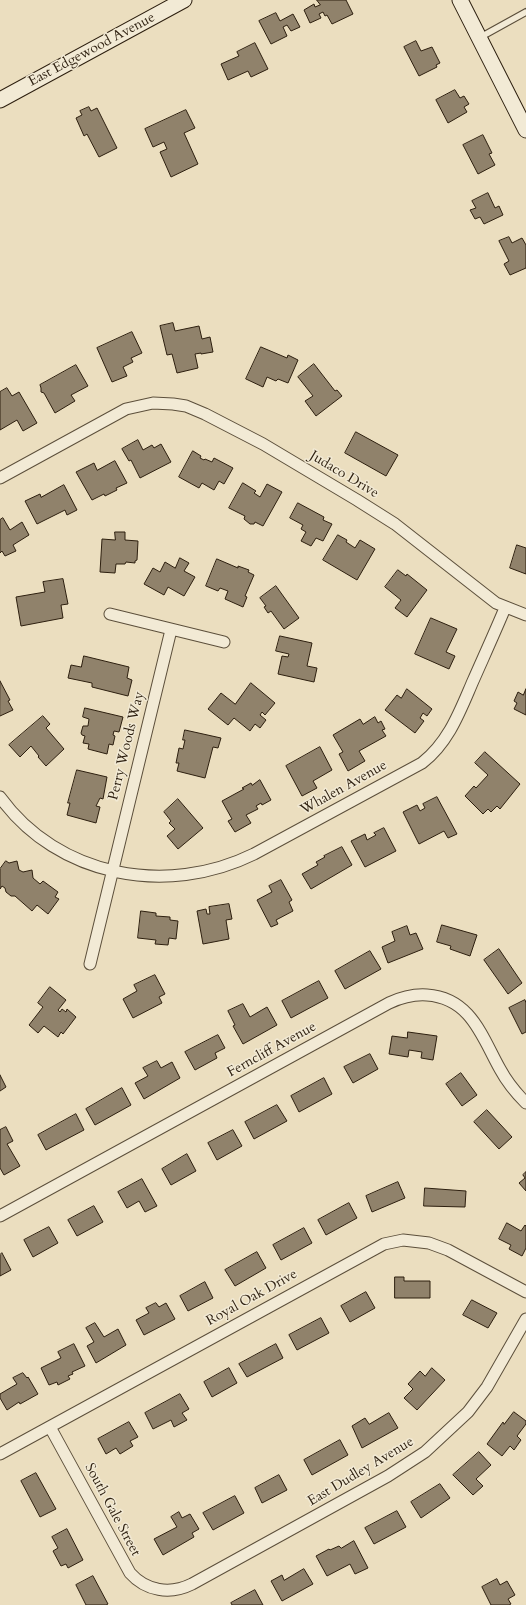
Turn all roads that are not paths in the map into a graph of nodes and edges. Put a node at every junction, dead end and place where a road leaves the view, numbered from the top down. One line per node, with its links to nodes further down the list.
1 (184, 0): 5 (main road, East Edgewood Avenue)
2 (460, 0): 4 (main road)
3 (526, 12): 4 (lane)
4 (479, 38): 6 (main road)
5 (0, 100)
6 (526, 130)
7 (0, 478): 8 (street, Judaco Drive)
8 (505, 608): 10 (street, Judaco Drive); 14 (street, Whalen Avenue)
9 (110, 614): 11 (street)
10 (526, 615)
11 (171, 630): 12 (street); 14 (street, Perry Woods Way)
12 (224, 642)
13 (0, 797): 14 (street, Whalen Avenue)
14 (112, 870): 15 (street, Perry Woods Way)
15 (90, 964)
16 (526, 1103): 17 (street, Ferncliff Avenue)
17 (0, 1216)
18 (526, 1292): 20 (street, Royal Oak Drive)
19 (526, 1320): 22 (street, East Dudley Avenue)
20 (50, 1427): 21 (street, Royal Oak Drive); 22 (street, South Gale Street)
21 (0, 1454)
22 (164, 1590)

